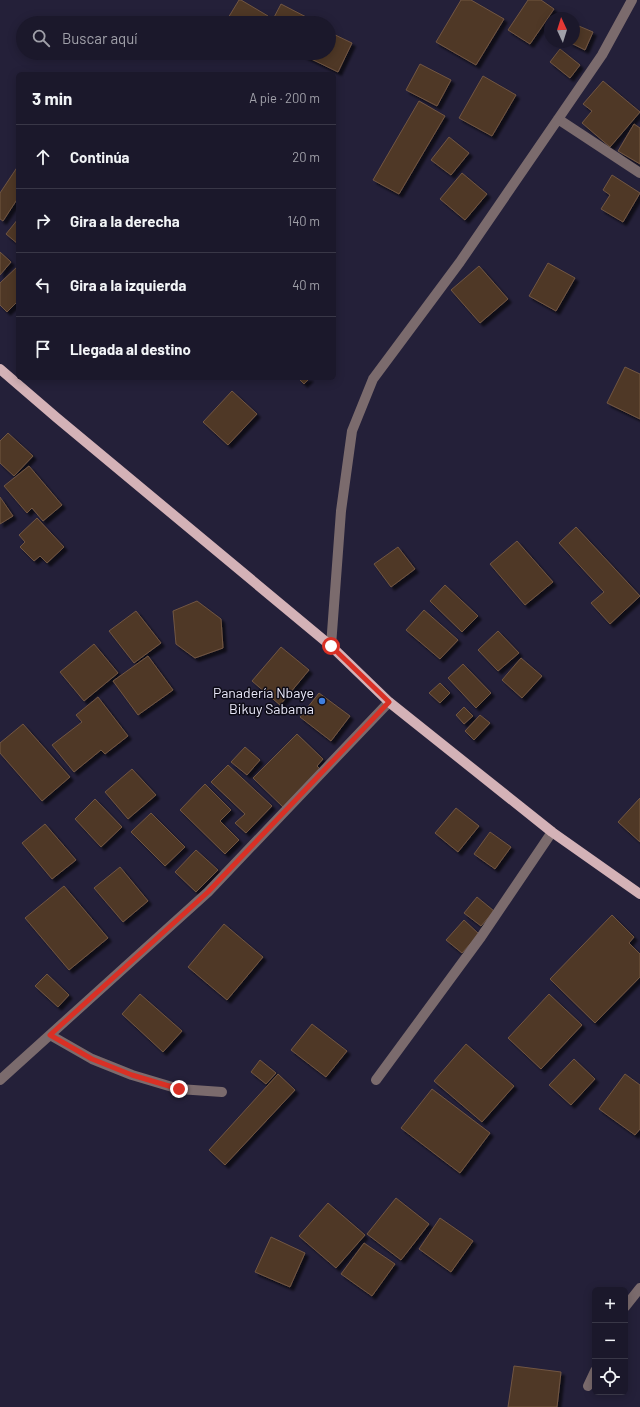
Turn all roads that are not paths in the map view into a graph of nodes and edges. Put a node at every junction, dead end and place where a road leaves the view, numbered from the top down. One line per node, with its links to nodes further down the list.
1 (632, 0): 2 (street)
2 (558, 119): 3 (street); 5 (street)
3 (640, 173)
4 (0, 369): 5 (main road)
5 (331, 646): 6 (main road)
6 (389, 702): 7 (main road); 9 (street)
7 (552, 832): 8 (main road); 11 (street)
8 (640, 894)
9 (50, 1035): 10 (street); 12 (street)
10 (0, 1080)
11 (376, 1080)
12 (222, 1092)
13 (640, 1288): 14 (street)
14 (628, 1303)
15 (592, 1377): 16 (street)
16 (588, 1386)

